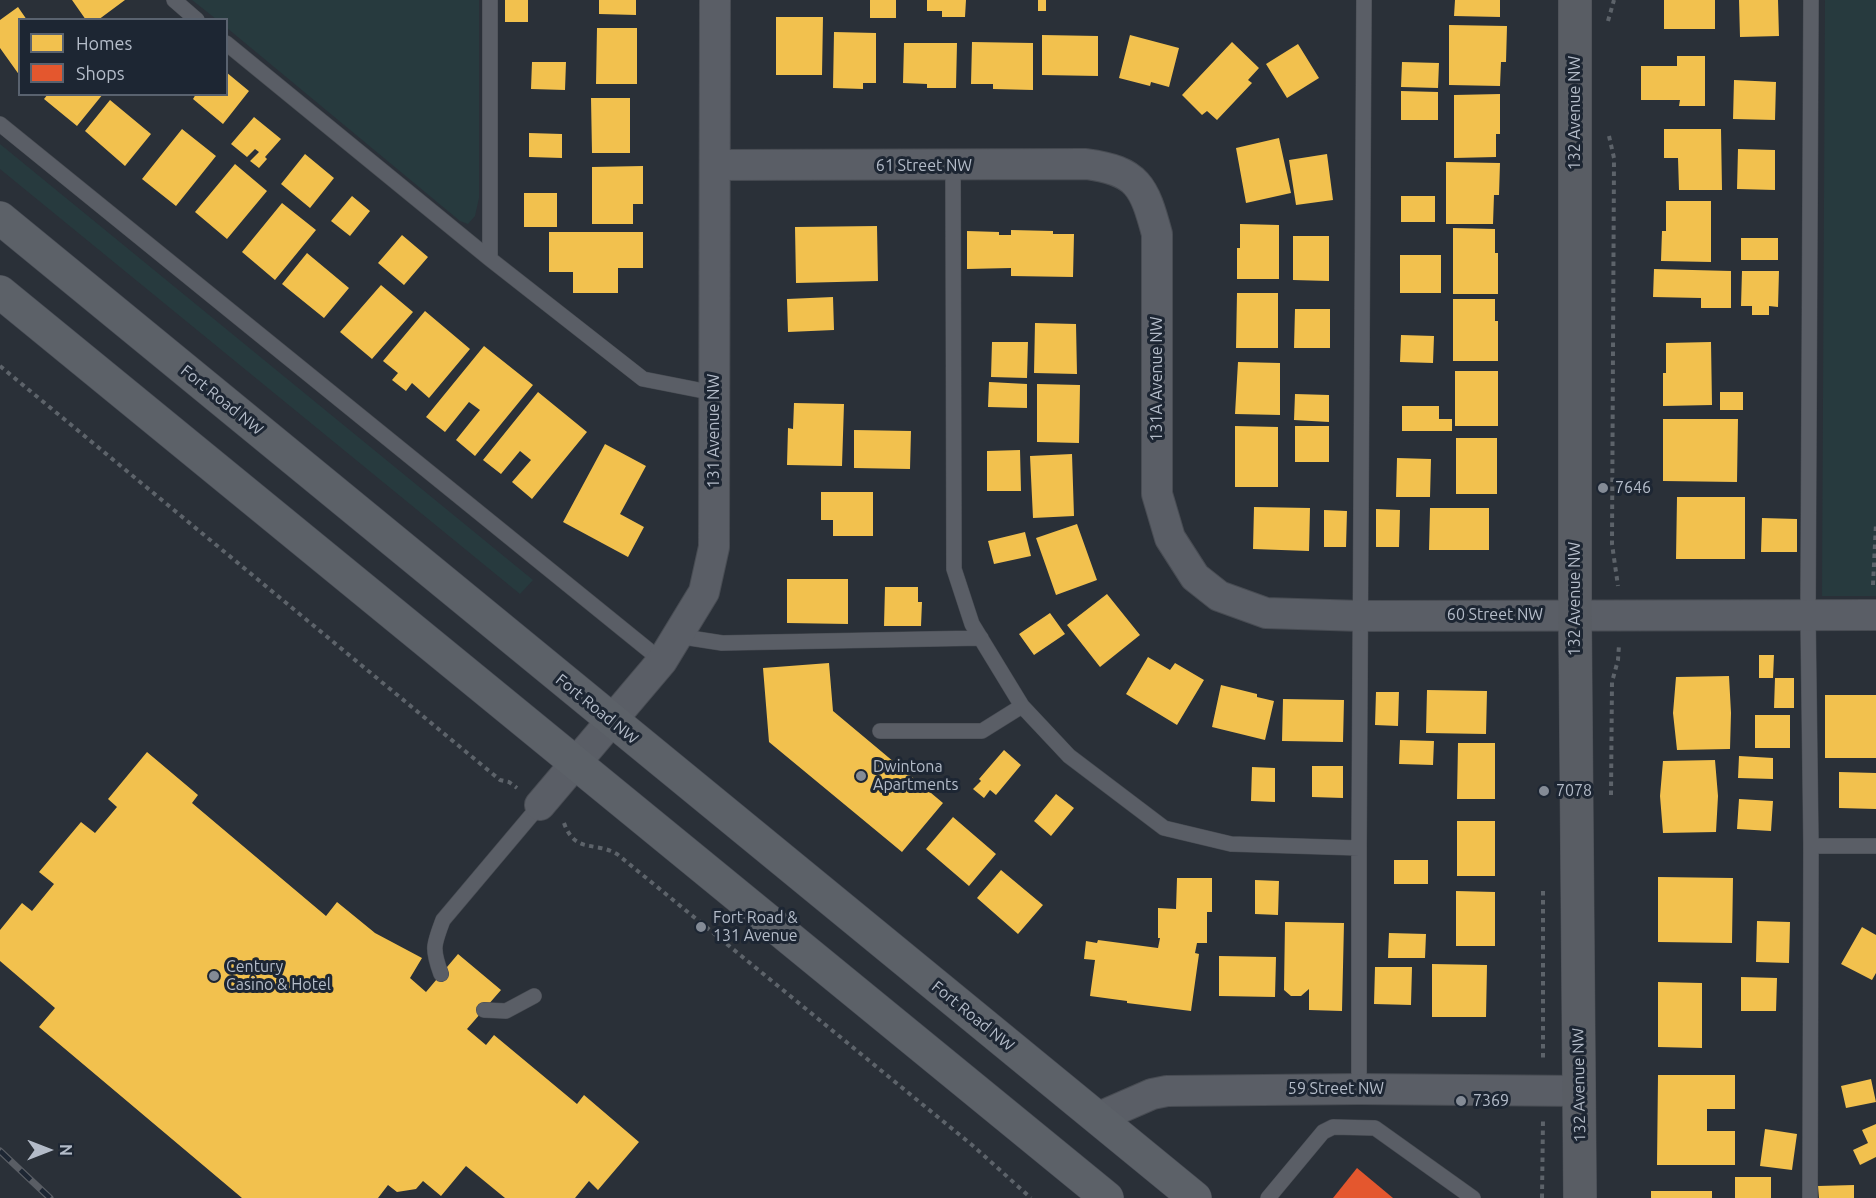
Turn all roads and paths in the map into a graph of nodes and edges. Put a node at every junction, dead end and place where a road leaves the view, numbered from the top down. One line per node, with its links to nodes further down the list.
1 (174, 0): 7 (lane)
2 (490, 0): 14 (lane)
3 (715, 0): 10 (street, 131 Avenue NW)
4 (1364, 0): 23 (lane)
5 (1575, 0): 20 (street, 132 Avenue NW)
6 (1811, 0): 24 (lane)
7 (195, 18)
8 (228, 46): 14 (lane)
9 (0, 124): 26 (lane)
10 (715, 165): 11 (street, 61 Street NW); 17 (street, 131 Avenue NW)
11 (953, 166): 12 (street, 61 Street NW); 25 (lane)
12 (1132, 178): 19 (street, 131A Avenue NW)
13 (0, 218): 28 (main road, Fort Road NW)
14 (490, 259): 17 (lane)
15 (0, 292): 30 (main road)
16 (0, 366): 31 (path)
17 (714, 393): 26 (street, 131 Avenue NW)
18 (1876, 523): 21 (path)
19 (1195, 577): 23 (street, 60 Street NW)
20 (1575, 615): 23 (street, 60 Street NW); 24 (street, 60 Street NW); 40 (street, 132 Avenue NW)
21 (1842, 615): 22 (street, 60 Street NW); 24 (street, 60 Street NW)
22 (1876, 615)
23 (1361, 616): 35 (lane)
24 (1808, 616): 33 (lane)
25 (981, 638): 26 (lane); 27 (lane)
26 (670, 649): 28 (street, 131 Avenue NW)
27 (1022, 706): 29 (lane); 35 (lane)
28 (612, 721): 30 (street, 131 Avenue NW); 41 (main road, Fort Road NW)
29 (880, 731)
30 (576, 763): 32 (street, 131 Avenue NW); 43 (main road)
31 (509, 782)
32 (552, 814): 36 (lane); 42 (path)
33 (1811, 846): 34 (lane); 48 (lane)
34 (1876, 846)
35 (1359, 848): 39 (lane)
36 (441, 974)
37 (534, 996): 38 (lane)
38 (483, 1010)
39 (1359, 1089): 40 (street, 59 Street NW); 41 (street, 59 Street NW)
40 (1580, 1092): 47 (street, 132 Avenue NW)
41 (1097, 1118): 44 (main road, Fort Road NW)
42 (1031, 1198)
43 (1107, 1198)
44 (1195, 1198)
45 (1268, 1198): 46 (lane)
46 (1473, 1198)
47 (1580, 1198)
48 (1810, 1198)

